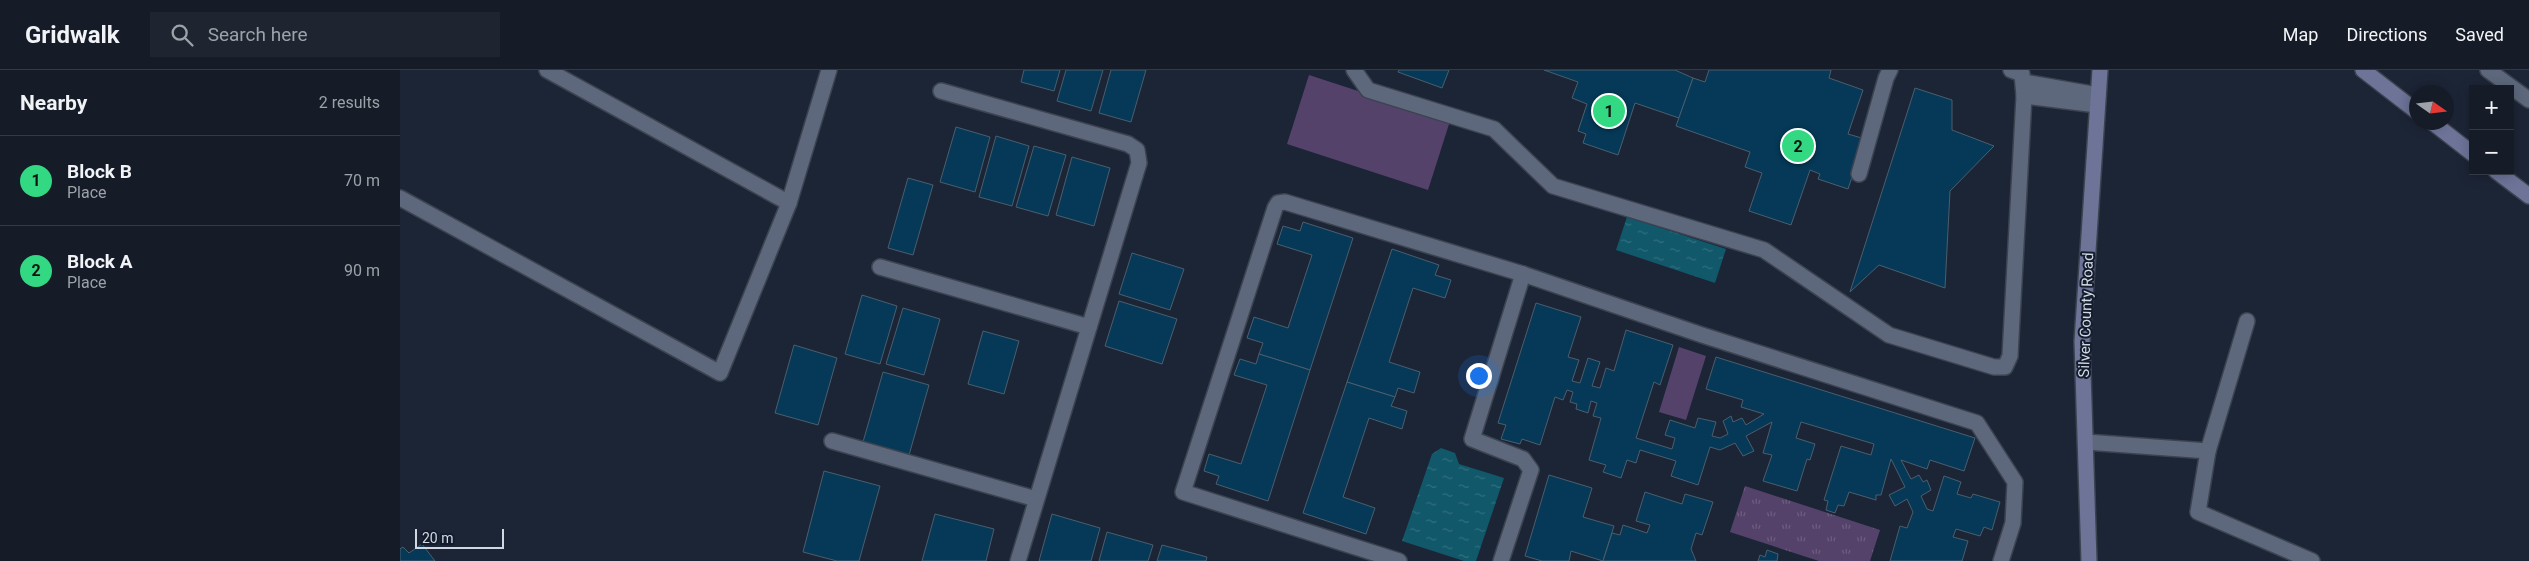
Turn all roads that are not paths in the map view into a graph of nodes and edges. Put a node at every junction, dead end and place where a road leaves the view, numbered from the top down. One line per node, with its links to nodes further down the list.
1 (547, 70): 20 (street)
2 (829, 70): 20 (street)
3 (1354, 70): 9 (street)
4 (1890, 70): 16 (street)
5 (2011, 70): 9 (street)
6 (2100, 70): 11 (street, Silver County Road)
7 (2363, 70): 13 (street)
8 (2488, 70): 12 (street)
9 (2024, 89): 11 (street)
10 (941, 91): 24 (street)
11 (2098, 100): 26 (street, Silver County Road)
12 (2529, 100)
13 (2409, 106)
14 (2442, 130): 15 (street)
15 (2469, 151)
16 (1859, 174)
17 (2501, 175): 18 (street)
18 (2529, 196)
19 (400, 198): 20 (street)
20 (789, 203)
21 (880, 267): 24 (street)
22 (1523, 274): 30 (street); 31 (street); 32 (street)
23 (2248, 321): 27 (street)
24 (1089, 326): 28 (street)
25 (832, 440): 28 (street)
26 (2086, 442): 27 (street); 33 (street, Silver County Road)
27 (2208, 451): 34 (street)
28 (1036, 499): 29 (street)
29 (1018, 561)
30 (1399, 561)
31 (1501, 561)
32 (2001, 561)
33 (2089, 561)
34 (2312, 561)

